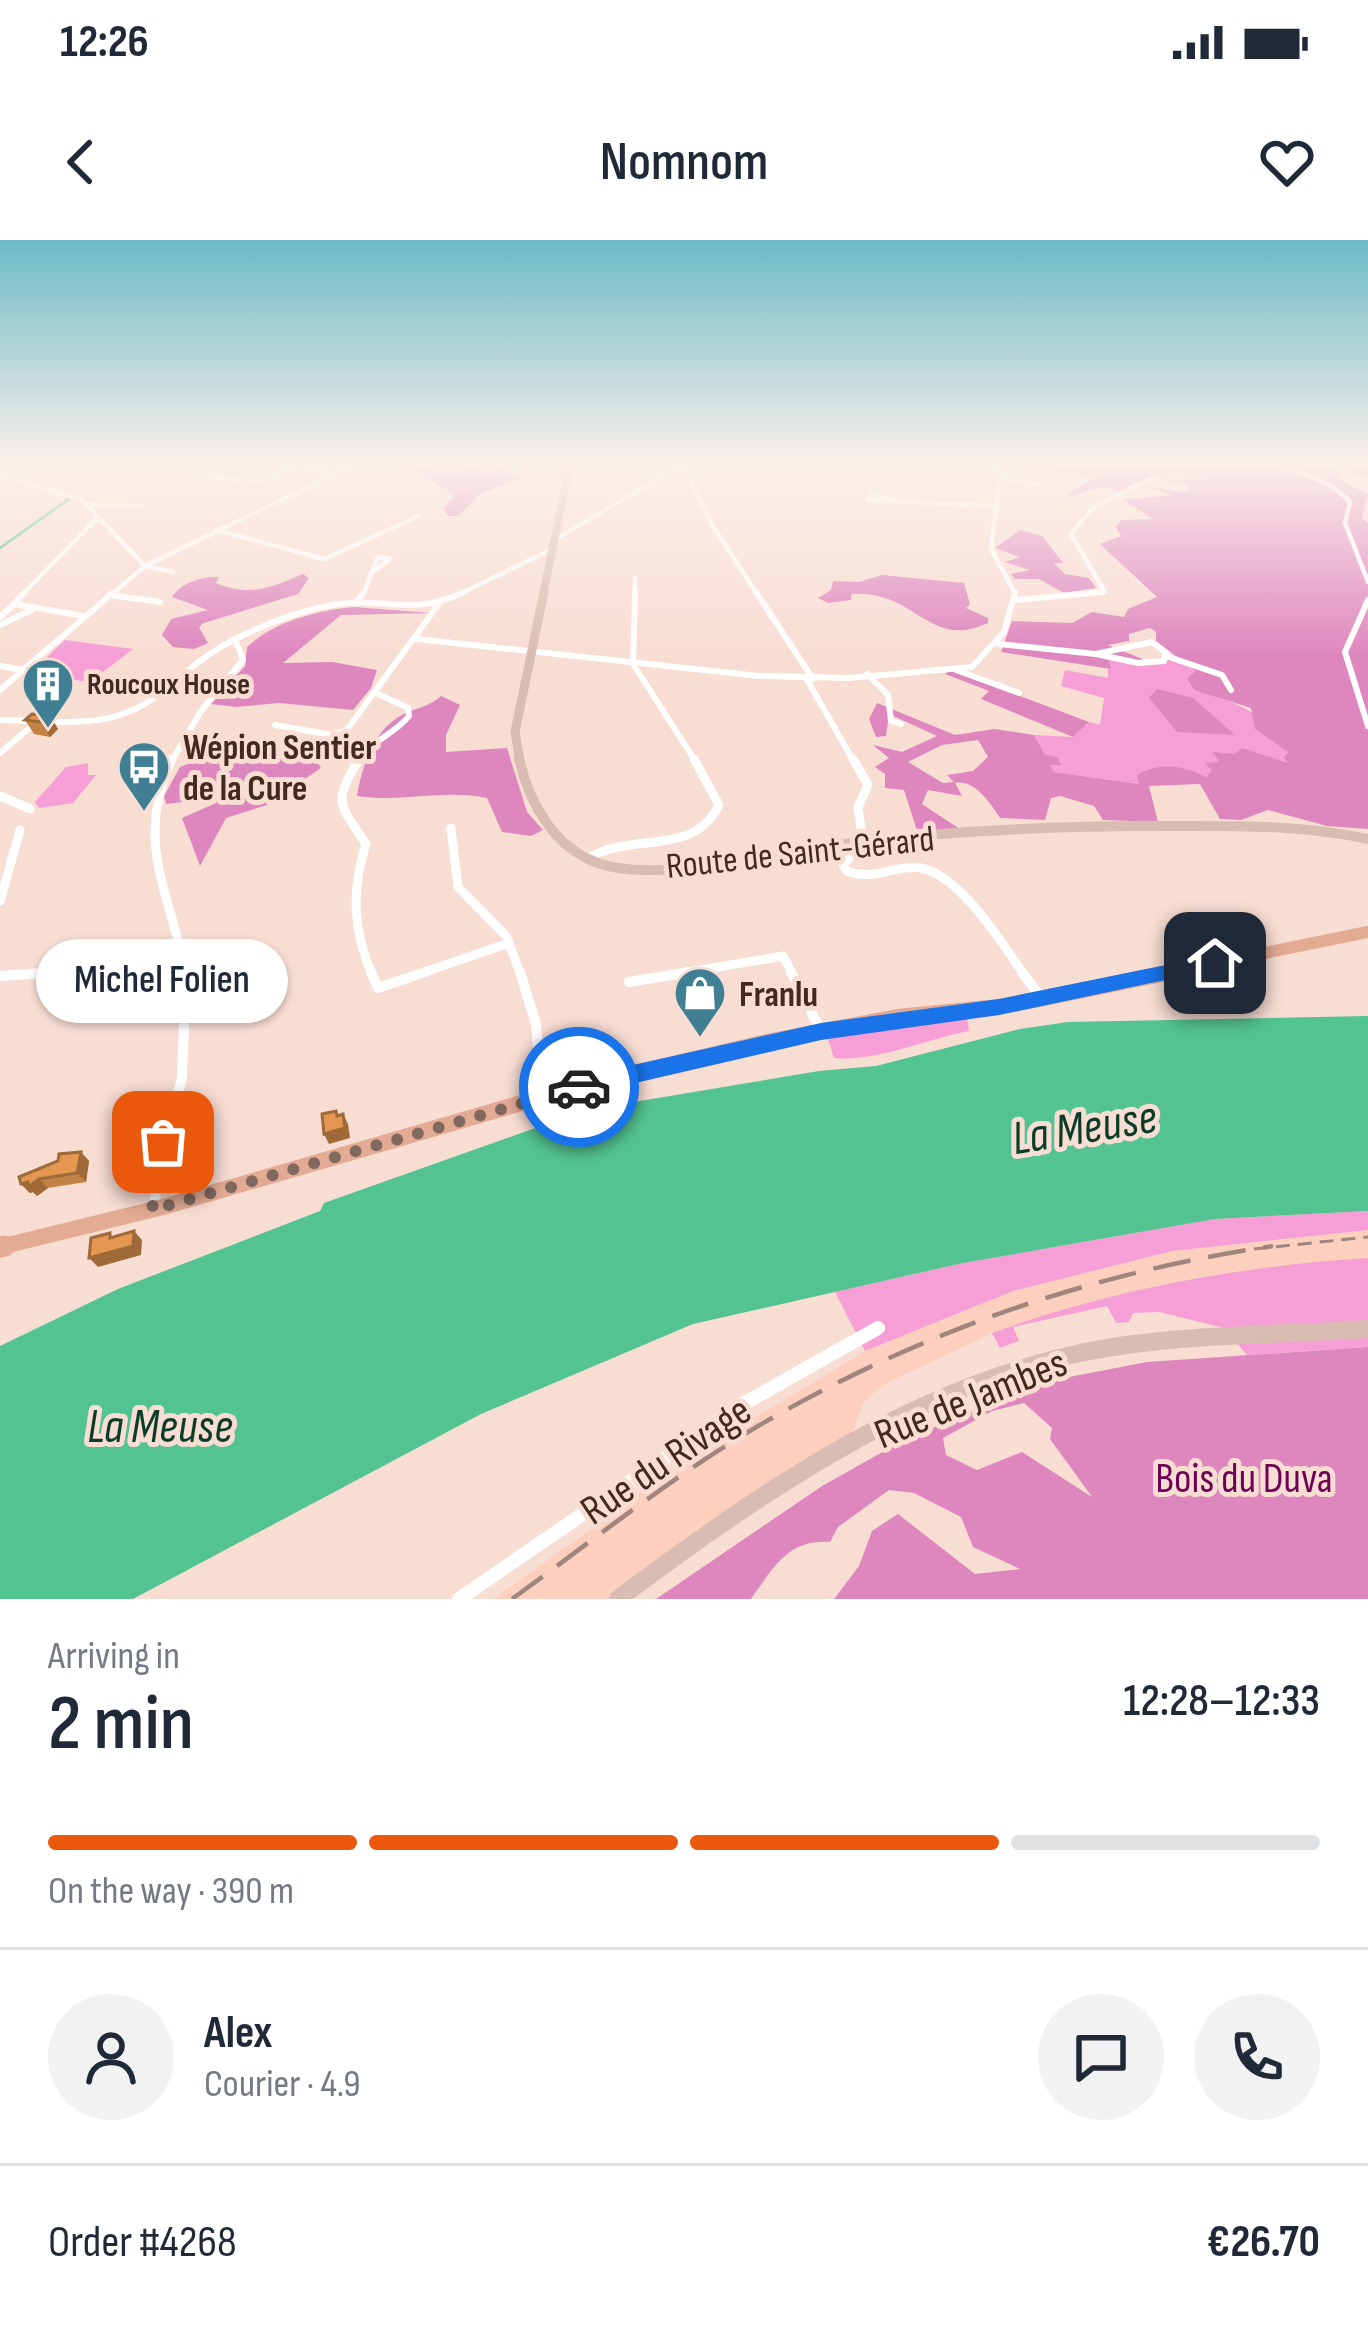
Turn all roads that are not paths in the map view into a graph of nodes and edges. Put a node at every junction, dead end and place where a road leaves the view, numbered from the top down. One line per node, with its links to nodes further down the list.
1 (89, 527): 22 (street)
2 (107, 527): 13 (street)
3 (221, 527): 11 (street)
4 (394, 527): 11 (street)
5 (557, 527): 12 (main road)
6 (577, 527): 12 (street)
7 (714, 527): 41 (street)
8 (992, 527): 20 (street)
9 (1077, 527): 20 (street)
10 (1347, 527): 17 (street)
11 (216, 530): 13 (street)
12 (553, 545): 24 (street); 31 (main road)
13 (145, 566): 14 (street); 18 (street)
14 (172, 572)
15 (370, 574): 23 (street)
16 (635, 578): 34 (street)
17 (1368, 582)
18 (110, 595): 21 (street); 26 (street)
19 (1368, 599): 50 (street)
20 (1016, 600): 30 (street)
21 (160, 602)
22 (14, 604): 25 (street); 27 (street)
23 (355, 604): 24 (street); 29 (street)
24 (438, 604): 28 (street)
25 (36, 607): 26 (street); 27 (street)
26 (85, 616): 37 (street)
27 (0, 621)
28 (417, 639): 31 (street); 45 (street)
29 (237, 644): 47 (street); 62 (street)
30 (999, 644): 32 (street); 36 (street)
31 (531, 648): 34 (street); 58 (main road)
32 (1096, 654): 33 (street); 33 (street)
33 (1166, 656): 40 (street)
34 (633, 664): 41 (street); 58 (street)
35 (0, 666): 37 (street)
36 (951, 668): 39 (street); 44 (street)
37 (22, 670): 42 (street)
38 (1232, 672): 40 (street)
39 (867, 674): 41 (street); 48 (street)
40 (1222, 675): 43 (street)
41 (810, 678): 57 (street)
42 (0, 690)
43 (1231, 690)
44 (1019, 692)
45 (376, 693): 49 (street); 61 (street)
46 (0, 720): 47 (street)
47 (39, 720): 51 (street)
48 (901, 724)
49 (274, 725)
50 (1368, 727)
51 (0, 753)
52 (0, 796): 53 (street)
53 (29, 809)
54 (451, 828): 61 (street)
55 (20, 830): 59 (street)
56 (1368, 839): 57 (main road, Route de Saint-Gérard)
57 (863, 842): 58 (main road, Route de Saint-Gérard); 65 (street)
58 (589, 858)
59 (0, 901)
60 (1368, 932): 65 (main road)
61 (509, 943): 67 (street)
62 (178, 945): 63 (street); 68 (street)
63 (0, 976)
64 (629, 982): 66 (street)
65 (1041, 998): 66 (main road)
66 (821, 1031): 67 (main road)
67 (542, 1097): 68 (main road)
68 (152, 1210): 69 (main road)
69 (0, 1247)
70 (878, 1328): 72 (street, Rue du Rivage)
71 (1368, 1329): 73 (main road, Rue de Jambes)
72 (459, 1599)
73 (618, 1599)

